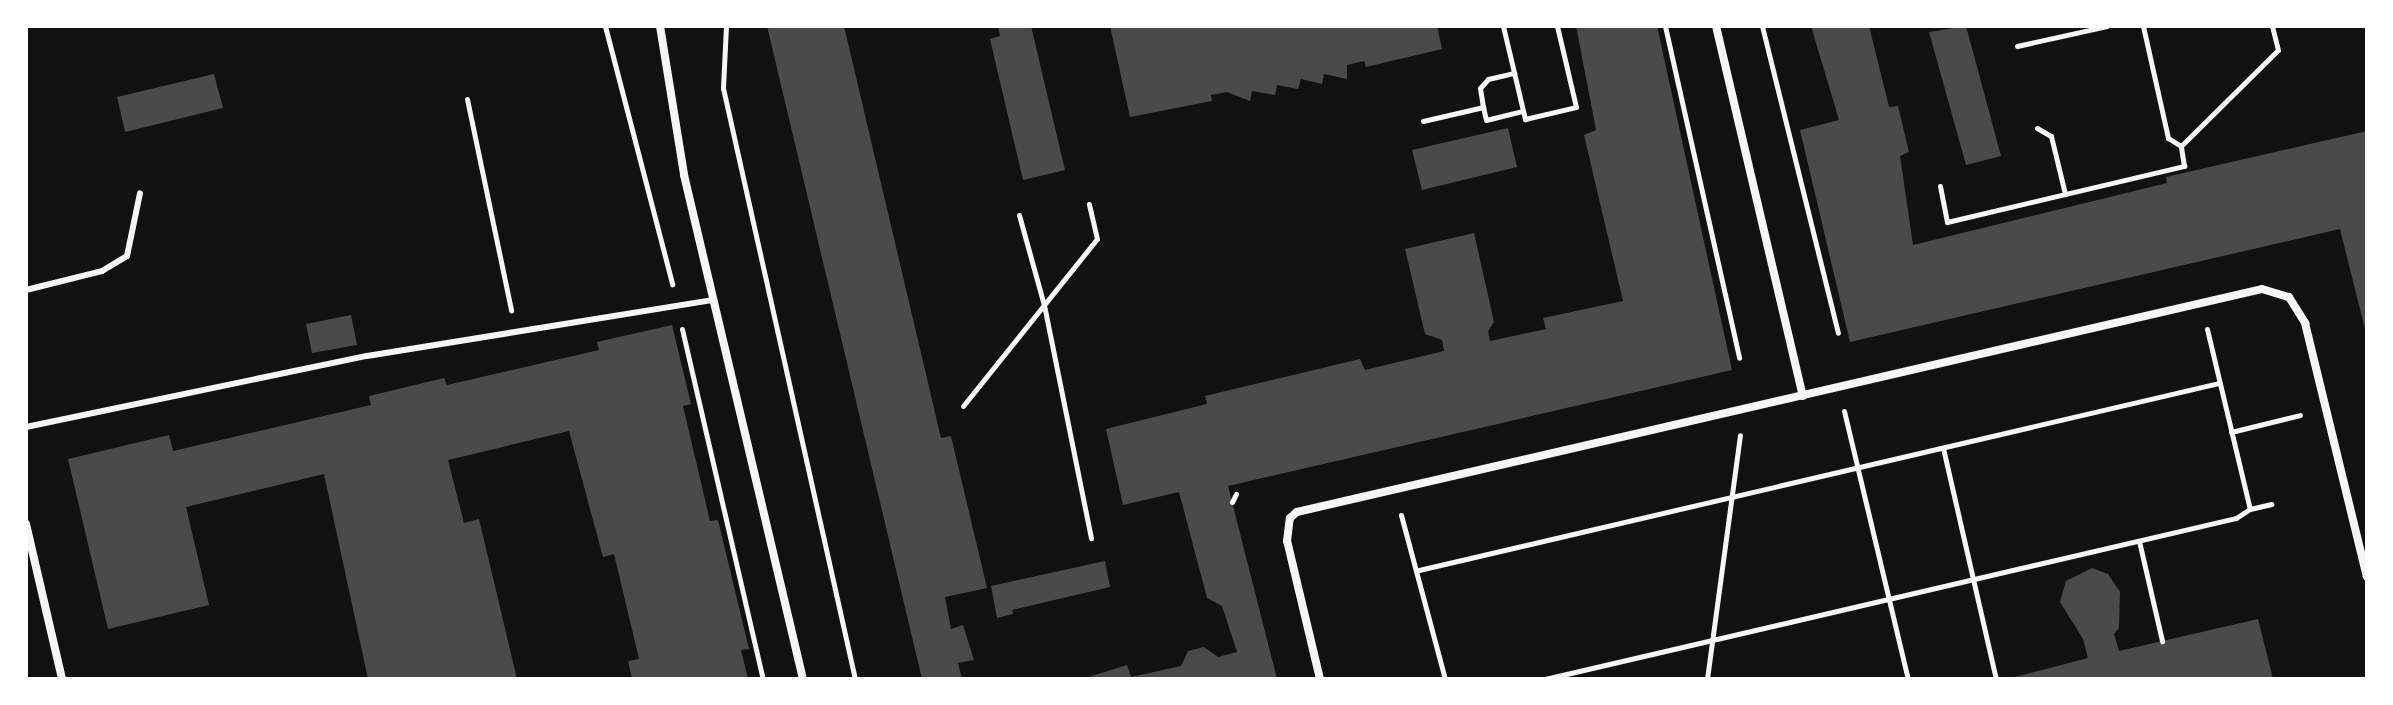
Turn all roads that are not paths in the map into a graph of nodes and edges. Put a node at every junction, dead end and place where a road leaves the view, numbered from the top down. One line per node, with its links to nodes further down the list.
1 (660, 26): 5 (street)
2 (1716, 26): 6 (street)
3 (140, 193): 4 (lane)
4 (26, 290)
5 (714, 300): 7 (lane); 12 (street)
6 (1803, 396): 9 (street); 13 (street)
7 (26, 427)
8 (26, 524): 11 (street)
9 (2364, 557): 10 (street)
10 (2367, 577)
11 (62, 679)
12 (803, 679)
13 (1320, 679)

